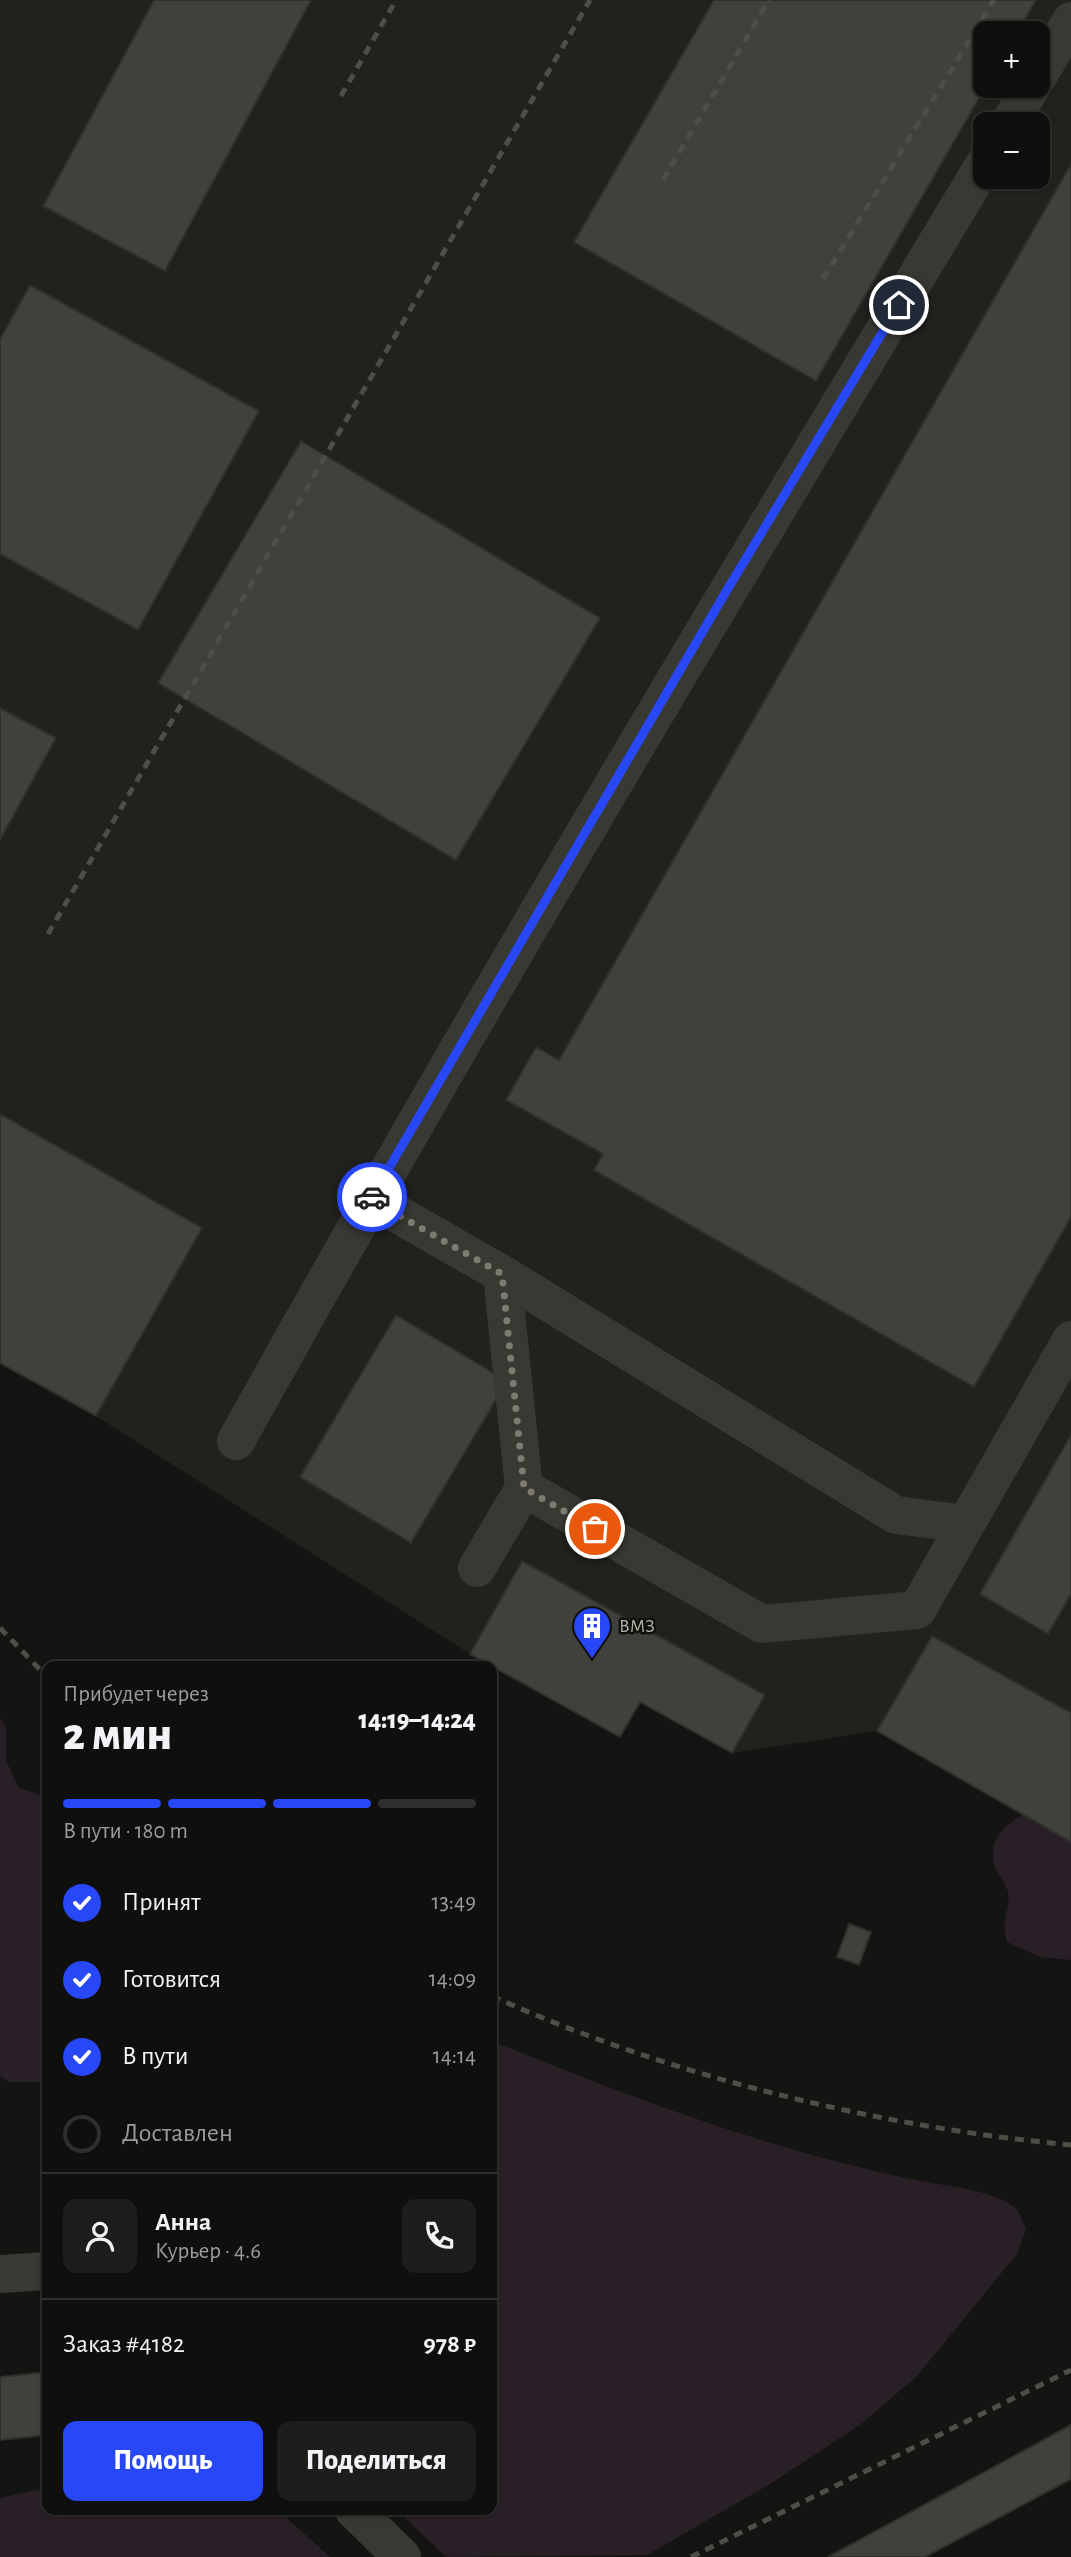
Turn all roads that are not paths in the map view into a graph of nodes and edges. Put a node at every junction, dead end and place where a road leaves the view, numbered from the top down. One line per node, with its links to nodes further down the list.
1 (1071, 21): 2 (lane)
2 (1050, 56)
3 (973, 183): 4 (lane)
4 (370, 1199): 5 (lane); 7 (lane)
5 (502, 1274): 8 (lane); 9 (lane)
6 (1071, 1340): 9 (lane)
7 (236, 1441)
8 (524, 1488): 9 (lane); 10 (lane)
9 (966, 1524)
10 (477, 1568)
11 (42, 2271): 12 (lane)
12 (0, 2274)
13 (359, 2515): 14 (lane)
14 (402, 2557)

